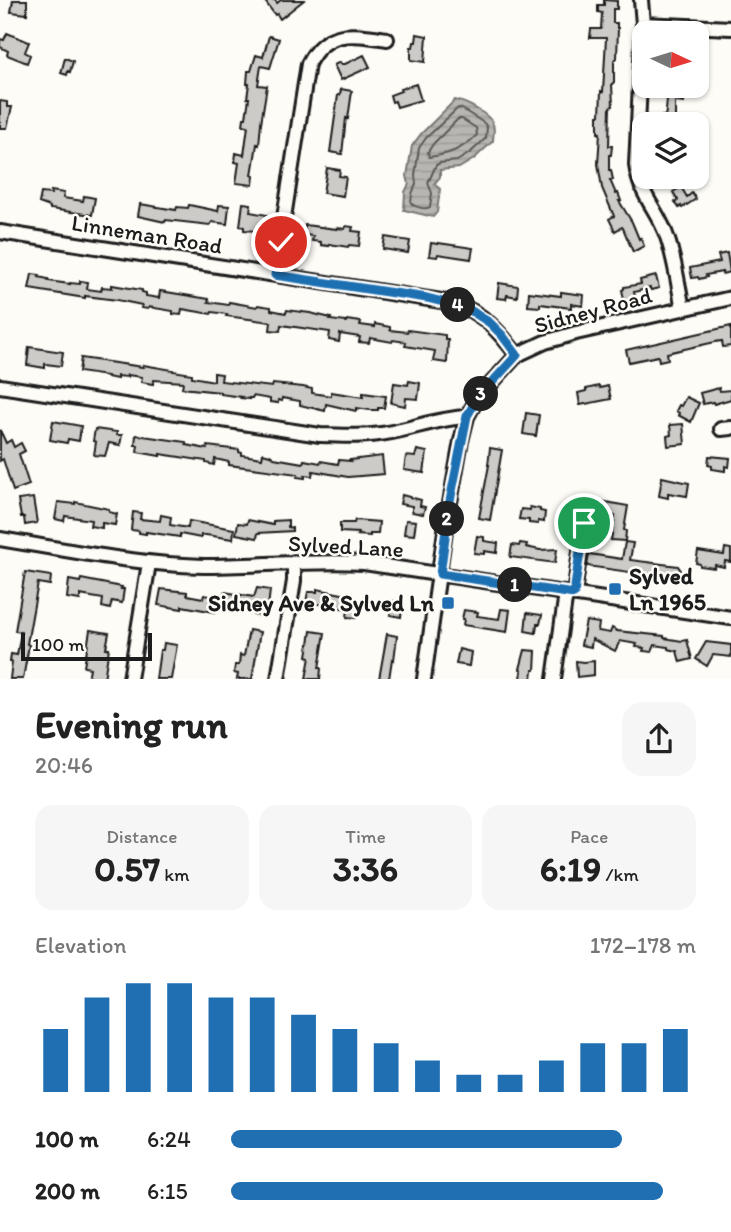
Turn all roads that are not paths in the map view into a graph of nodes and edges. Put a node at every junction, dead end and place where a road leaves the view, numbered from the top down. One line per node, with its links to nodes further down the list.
1 (641, 0): 2 (street)
2 (643, 21)
3 (709, 27): 4 (street)
4 (731, 28)
5 (387, 38): 8 (street)
6 (639, 98): 10 (street)
7 (0, 232): 8 (street, Linneman Road)
8 (275, 275): 11 (street, Linneman Road)
9 (731, 298): 10 (street, Sidney Road)
10 (683, 309): 11 (street, Sidney Road)
11 (517, 355): 13 (street, Sidney Road)
12 (0, 386): 13 (street)
13 (467, 416): 18 (street, Sidney Road)
14 (593, 509): 19 (street)
15 (0, 539): 17 (street, Sylved Lane)
16 (294, 562): 17 (street, Sylved Lane); 18 (street, Sylved Lane); 22 (street)
17 (149, 563): 21 (street)
18 (440, 574): 19 (street, Sylved Lane); 23 (street, Sidney Road)
19 (570, 594): 20 (street, Sylved Lane); 24 (street)
20 (731, 618)
21 (130, 679)
22 (278, 679)
23 (424, 679)
24 (554, 679)

